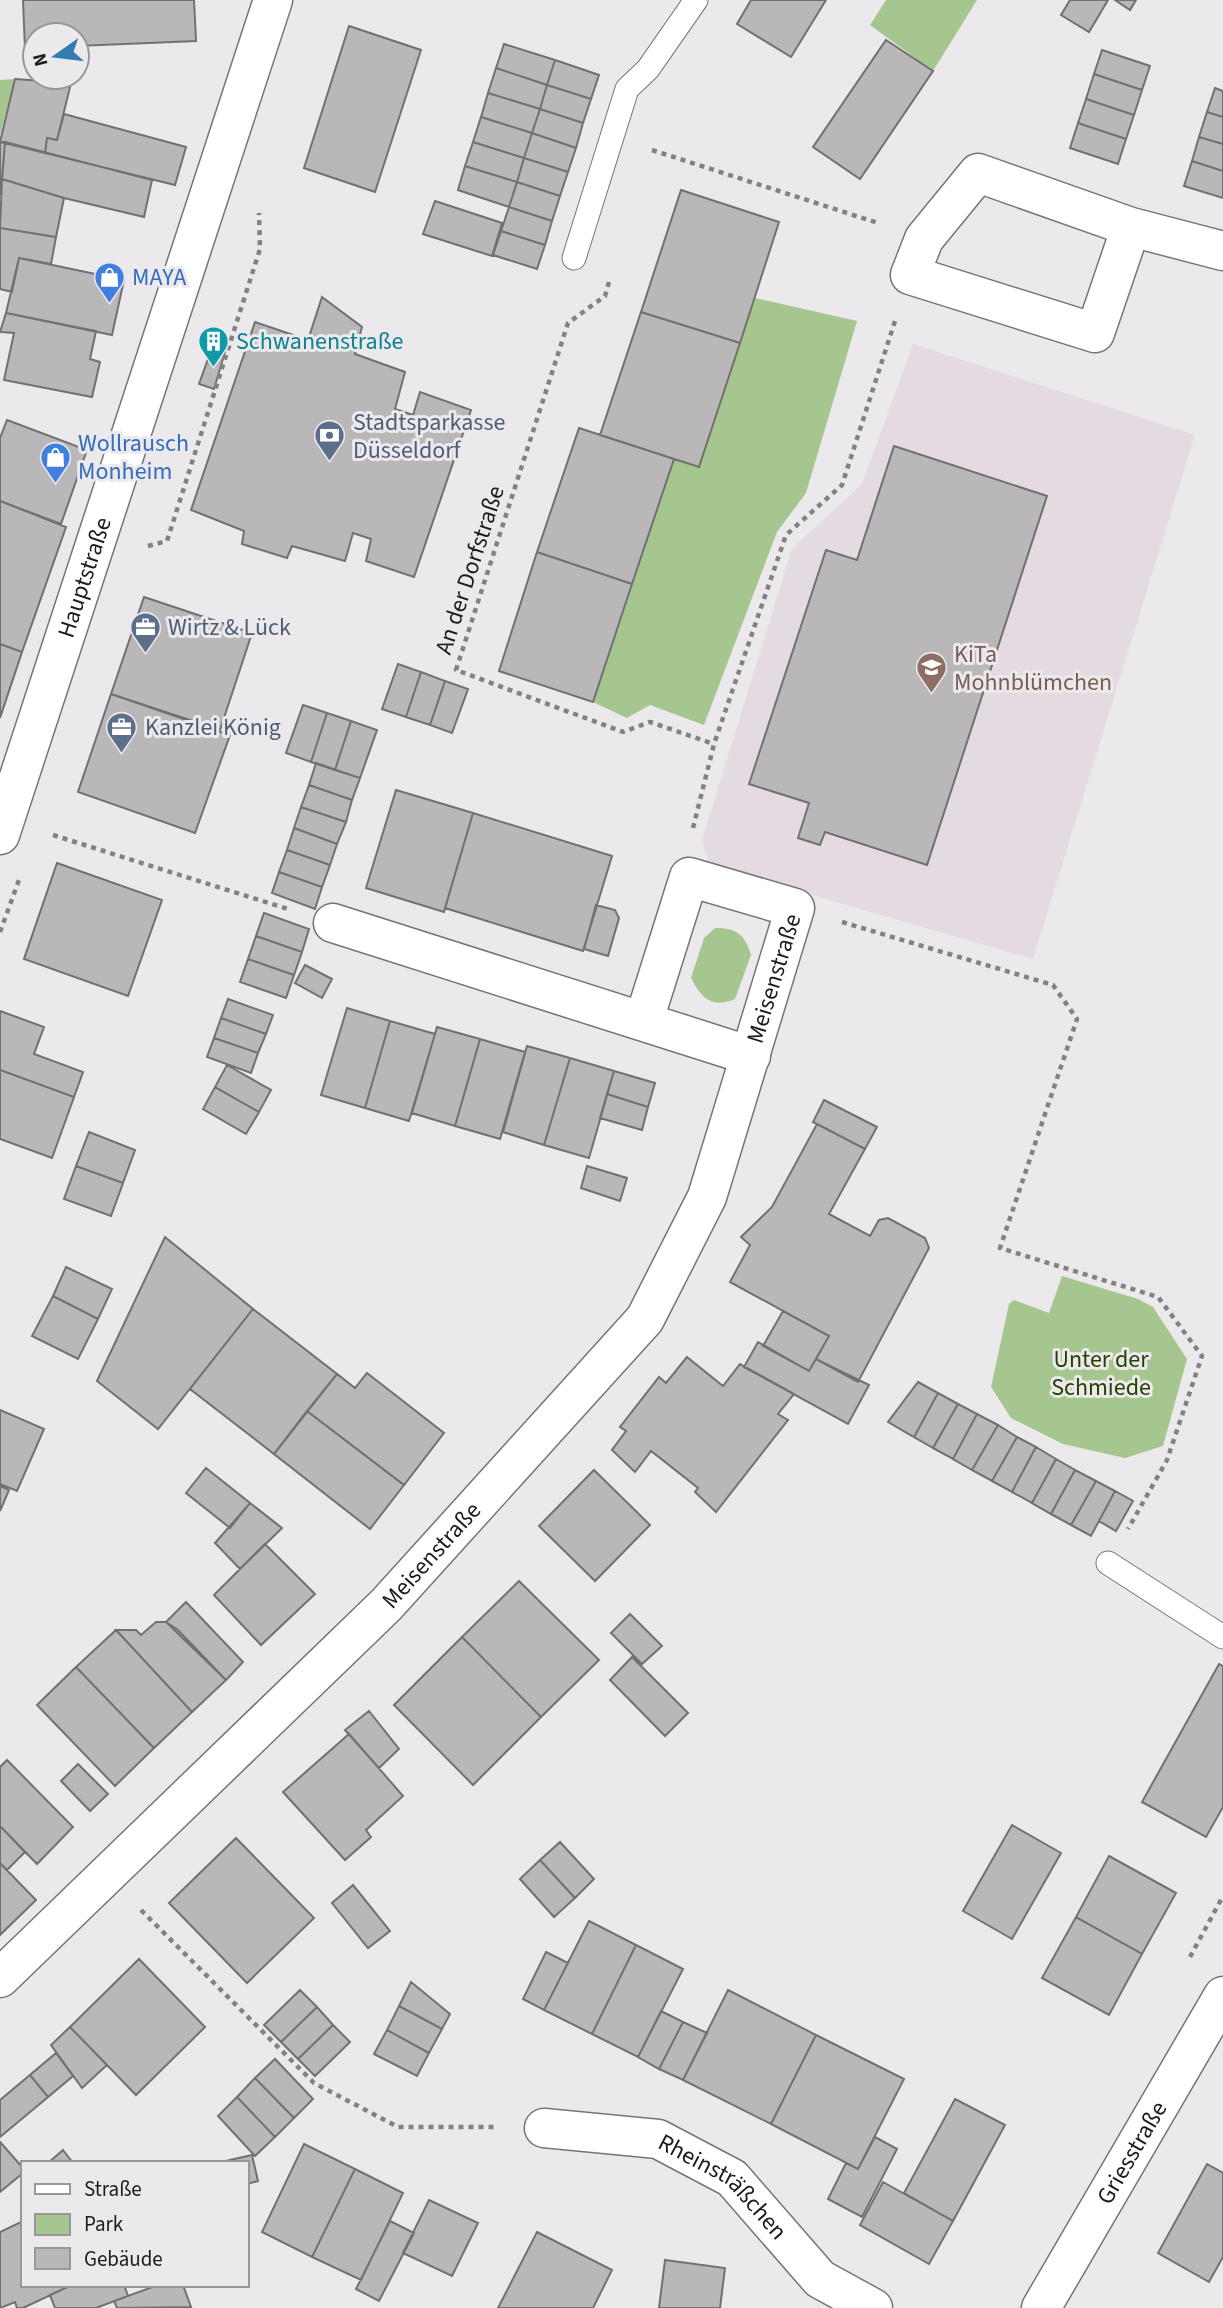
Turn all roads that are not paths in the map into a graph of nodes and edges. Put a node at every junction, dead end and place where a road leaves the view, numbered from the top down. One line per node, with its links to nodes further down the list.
1 (273, 0): 6 (street, Hauptstraße)
2 (696, 0): 5 (lane)
3 (1130, 227): 3 (street); 4 (street)
4 (1223, 251)
5 (574, 258)
6 (2, 828)
7 (332, 923): 8 (street, Meisenstraße)
8 (644, 1020): 9 (street, Meisenstraße); 9 (street, Meisenstraße)
9 (751, 1056): 12 (street, Meisenstraße)
10 (1108, 1563): 11 (lane)
11 (1223, 1637)
12 (0, 1978)
13 (1223, 1996): 16 (street, Griesstraße)
14 (544, 2128): 15 (street, Rheinsträßchen)
15 (873, 2308)
16 (1041, 2308)

